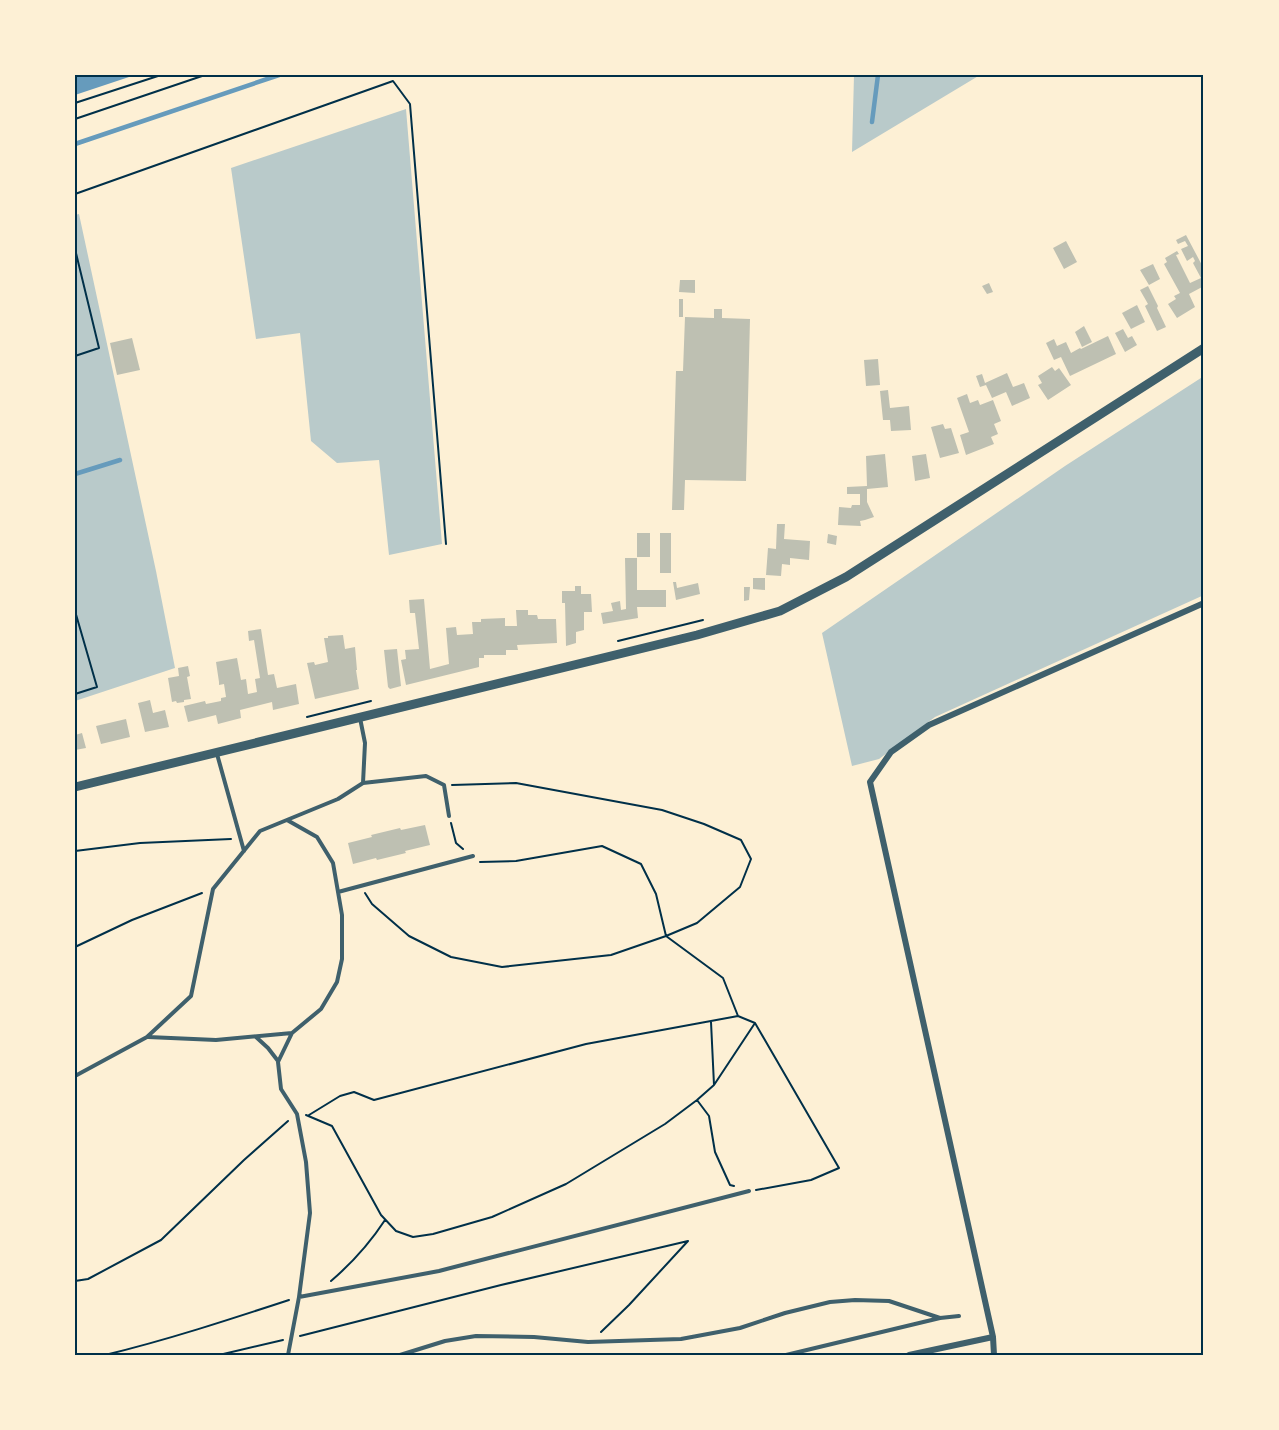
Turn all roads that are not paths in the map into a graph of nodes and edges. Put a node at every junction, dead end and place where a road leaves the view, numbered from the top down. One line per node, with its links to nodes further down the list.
1 (1204, 348): 3 (street)
2 (1204, 603): 21 (street)
3 (360, 717): 4 (street); 5 (lane)
4 (216, 752): 6 (street); 9 (lane)
5 (363, 783): 7 (lane); 8 (lane)
6 (75, 787)
7 (449, 816)
8 (287, 820): 9 (lane); 11 (lane)
9 (244, 852): 13 (lane)
10 (473, 856): 11 (lane)
11 (338, 892): 12 (lane)
12 (292, 1034): 14 (lane); 15 (lane)
13 (147, 1036): 14 (lane); 16 (lane)
14 (256, 1036): 15 (lane)
15 (278, 1062): 18 (lane)
16 (75, 1076)
17 (749, 1191): 18 (lane)
18 (299, 1296): 22 (lane)
19 (959, 1316): 20 (lane)
20 (940, 1318): 23 (lane); 24 (lane)
21 (993, 1337): 25 (street); 26 (street)
22 (288, 1355)
23 (400, 1355)
24 (786, 1355)
25 (909, 1355)
26 (994, 1355)

